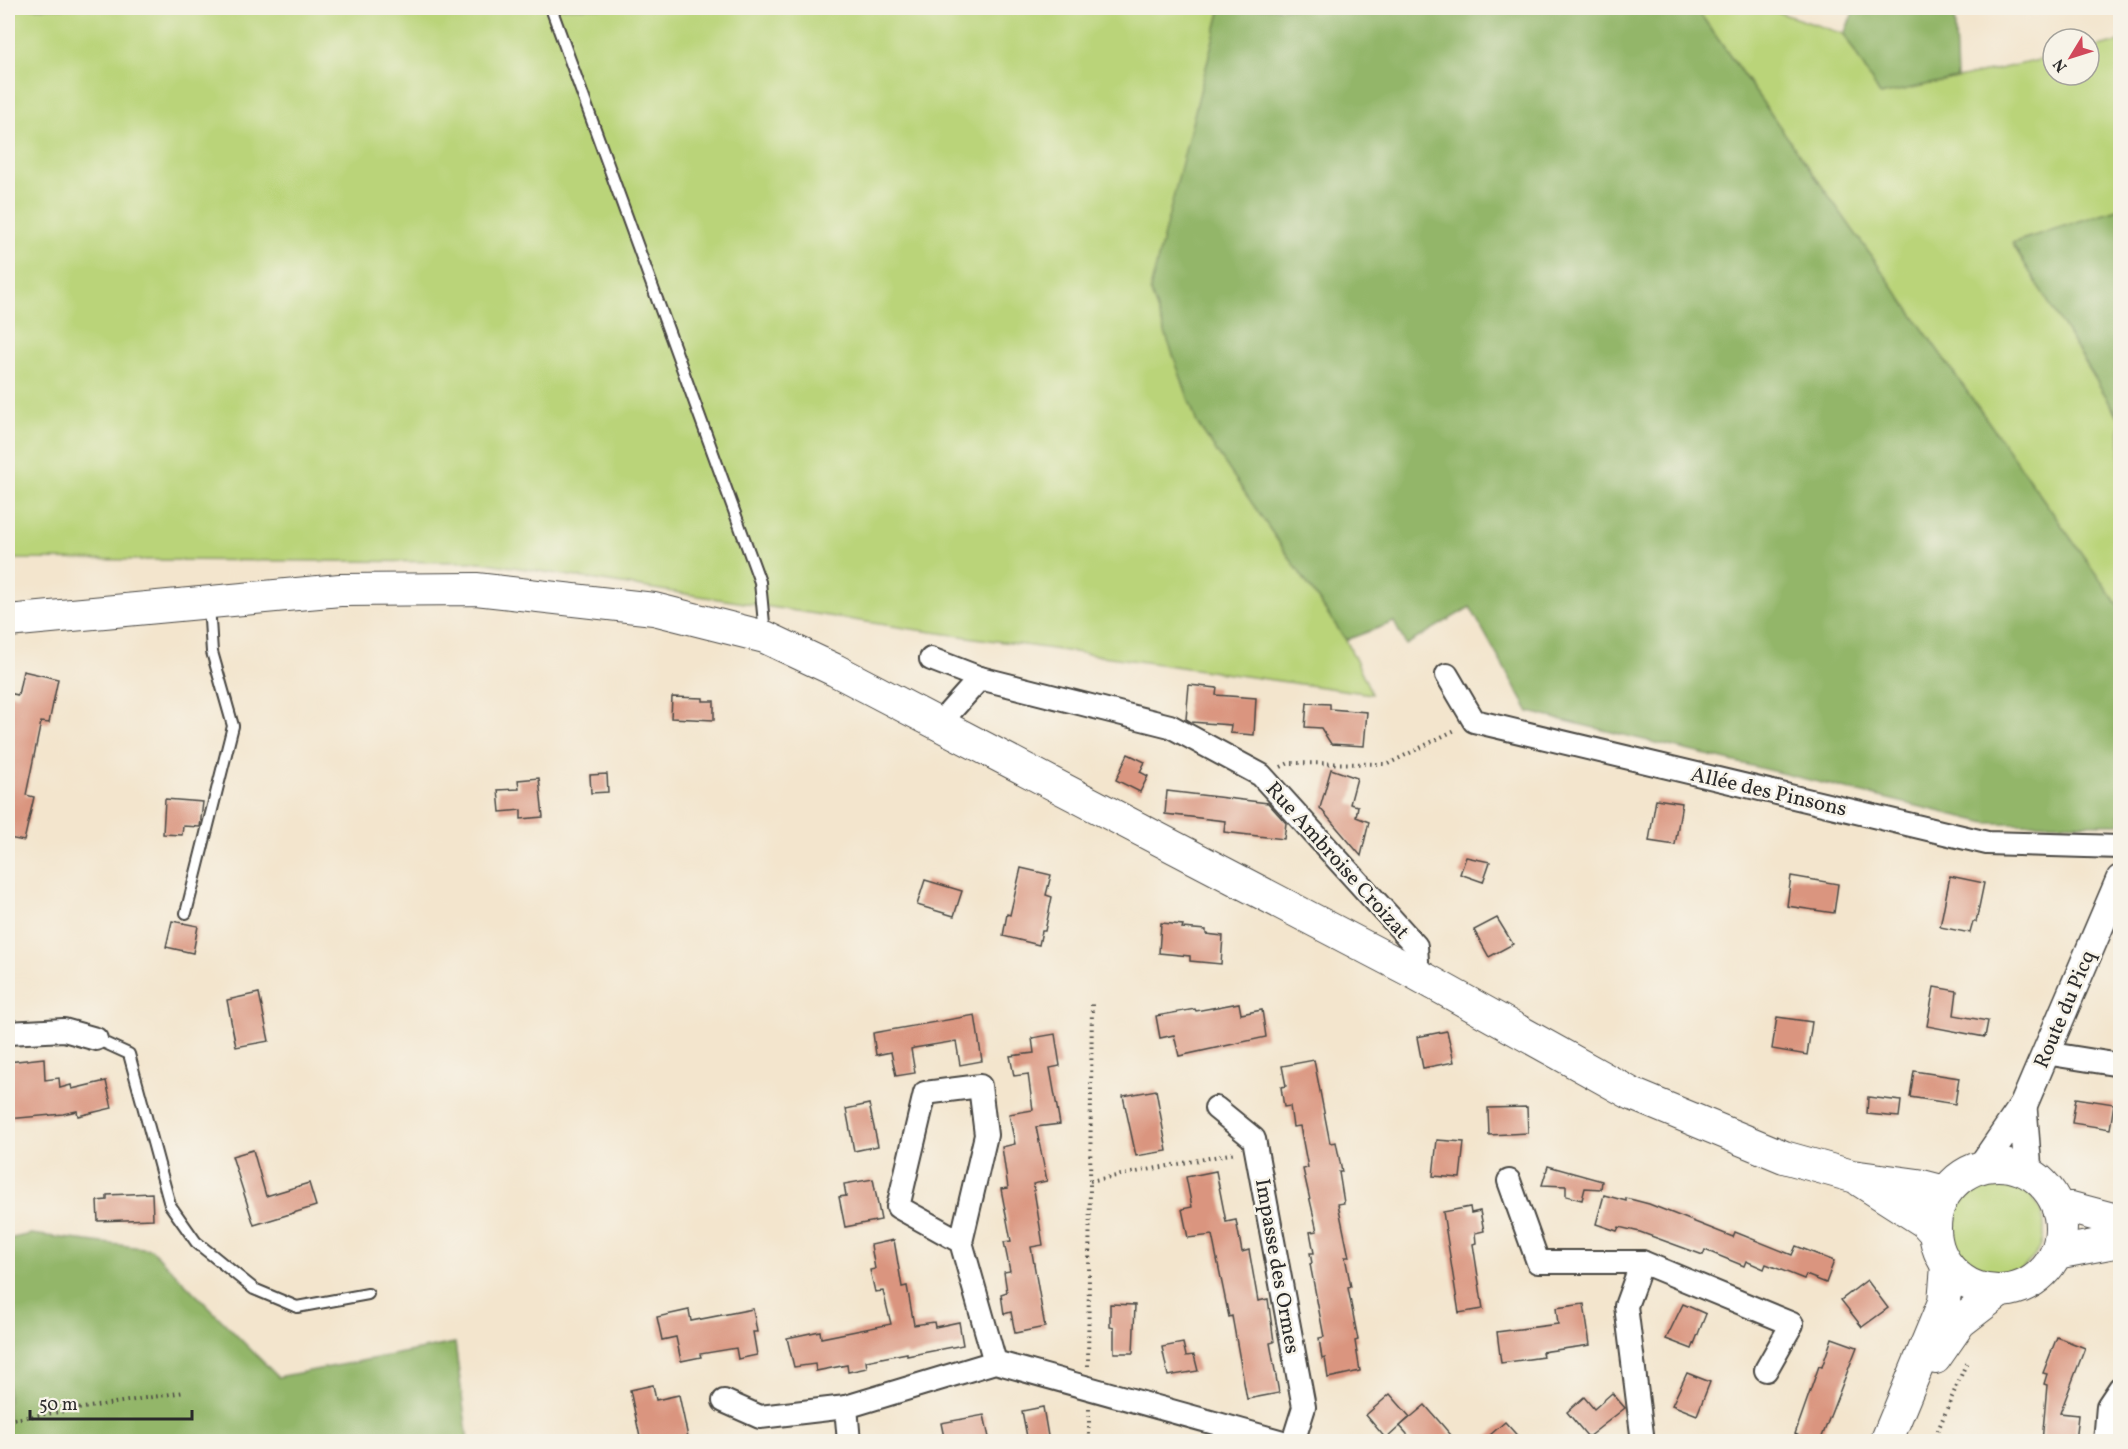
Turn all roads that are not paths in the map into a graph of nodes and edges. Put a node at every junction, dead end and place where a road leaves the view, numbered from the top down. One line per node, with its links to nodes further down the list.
1 (551, 8): 4 (lane)
2 (209, 600): 3 (main road); 4 (main road); 11 (lane)
3 (8, 621)
4 (765, 637): 8 (main road)
5 (931, 659): 7 (street, Rue Ambroise Croizat)
6 (1447, 675): 9 (street, Allée des Pinsons)
7 (980, 678): 8 (street); 12 (street, Rue Ambroise Croizat)
8 (939, 724): 12 (main road)
9 (2121, 847)
10 (2121, 879): 15 (street, Route du Picq)
11 (186, 913)
12 (1411, 971): 21 (main road)
13 (8, 1033): 14 (street)
14 (96, 1039): 33 (lane)
15 (2045, 1053): 16 (street); 17 (street, Route du Picq)
16 (2121, 1065)
17 (2023, 1106): 19 (street, Route du Picq); 20 (street, Route du Picq)
18 (1216, 1108): 41 (street, Impasse des Ormes)
19 (1981, 1167): 20 (main road); 23 (main road)
20 (2028, 1172): 24 (main road)
21 (1852, 1176): 23 (main road); 26 (main road)
22 (1509, 1181): 30 (street)
23 (1945, 1192): 26 (main road)
24 (2058, 1209): 25 (main road); 29 (main road)
25 (2121, 1221)
26 (1934, 1232): 31 (main road)
27 (2121, 1241): 29 (main road)
28 (961, 1242): 28 (street); 34 (street)
29 (2056, 1253): 32 (main road)
30 (1642, 1262): 35 (street); 42 (street)
31 (1947, 1266): 32 (main road); 43 (main road)
32 (2000, 1292): 44 (main road)
33 (368, 1294)
34 (996, 1362): 38 (street); 40 (street)
35 (1766, 1370)
36 (2121, 1388): 45 (street)
37 (724, 1401): 38 (street)
38 (846, 1407): 39 (street)
39 (849, 1442)
40 (1283, 1442)
41 (1293, 1442)
42 (1643, 1442)
43 (1886, 1442)
44 (1899, 1442)
45 (2105, 1442)

